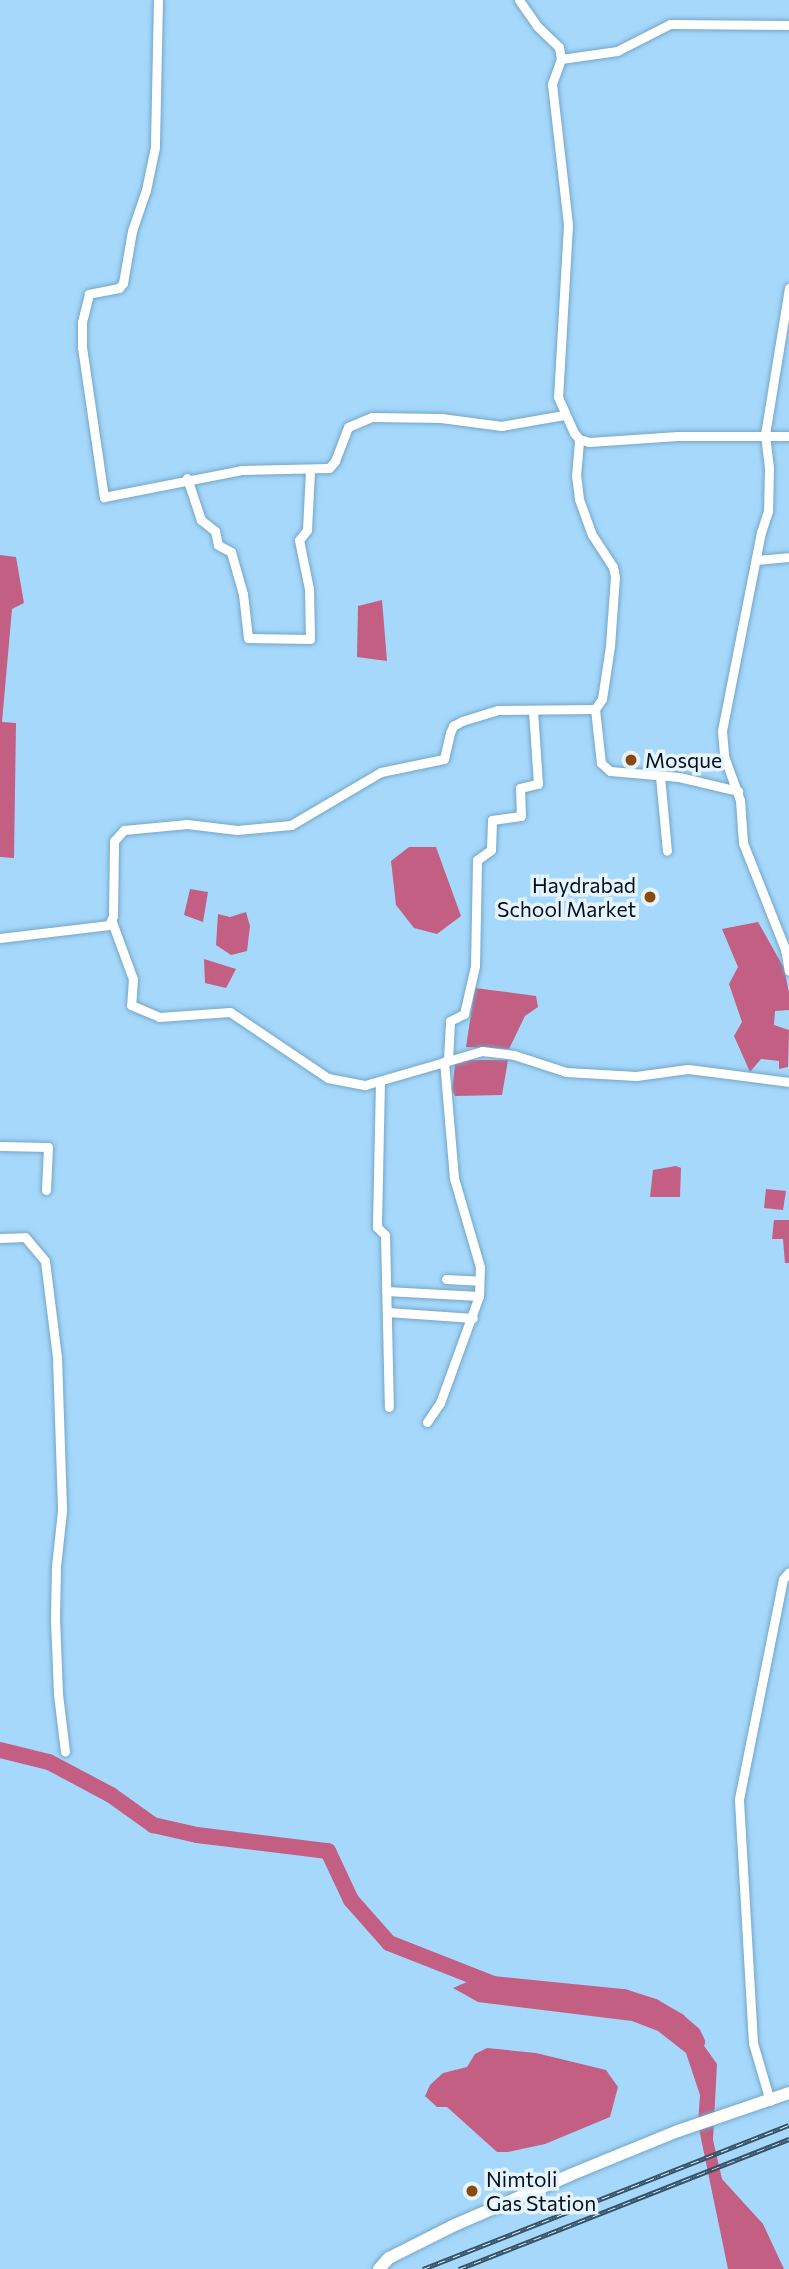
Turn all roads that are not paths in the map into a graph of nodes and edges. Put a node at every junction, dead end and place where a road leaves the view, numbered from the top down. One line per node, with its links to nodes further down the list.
1 (158, 0): 11 (street)
2 (519, 0): 4 (street)
3 (789, 25): 4 (street)
4 (561, 59): 6 (street)
5 (789, 288): 7 (street)
6 (564, 415): 9 (street); 10 (street)
7 (765, 435): 8 (street); 9 (street); 13 (street)
8 (789, 436)
9 (579, 439): 14 (street)
10 (310, 470): 11 (street); 11 (street)
11 (187, 478)
12 (789, 557): 13 (street)
13 (756, 560): 17 (street)
14 (595, 709): 15 (street); 16 (street)
15 (533, 710): 19 (street); 22 (street)
16 (660, 776): 17 (street); 18 (street)
17 (738, 791): 21 (street)
18 (667, 851)
19 (112, 922): 20 (street); 23 (street)
20 (0, 938)
21 (789, 971)
22 (446, 1061): 23 (street); 24 (street); 29 (street)
23 (380, 1081): 30 (street)
24 (789, 1082)
25 (0, 1146): 26 (street)
26 (46, 1190)
27 (0, 1238): 37 (street)
28 (446, 1279): 29 (street)
29 (479, 1281): 31 (street)
30 (386, 1291): 31 (street); 32 (street)
31 (479, 1296): 33 (street)
32 (387, 1312): 33 (street); 34 (street)
33 (472, 1318): 35 (street)
34 (389, 1407)
35 (427, 1422)
36 (789, 1572): 39 (street)
37 (65, 1752)
38 (789, 2093): 39 (main road)
39 (770, 2101): 40 (main road)
40 (379, 2269)

